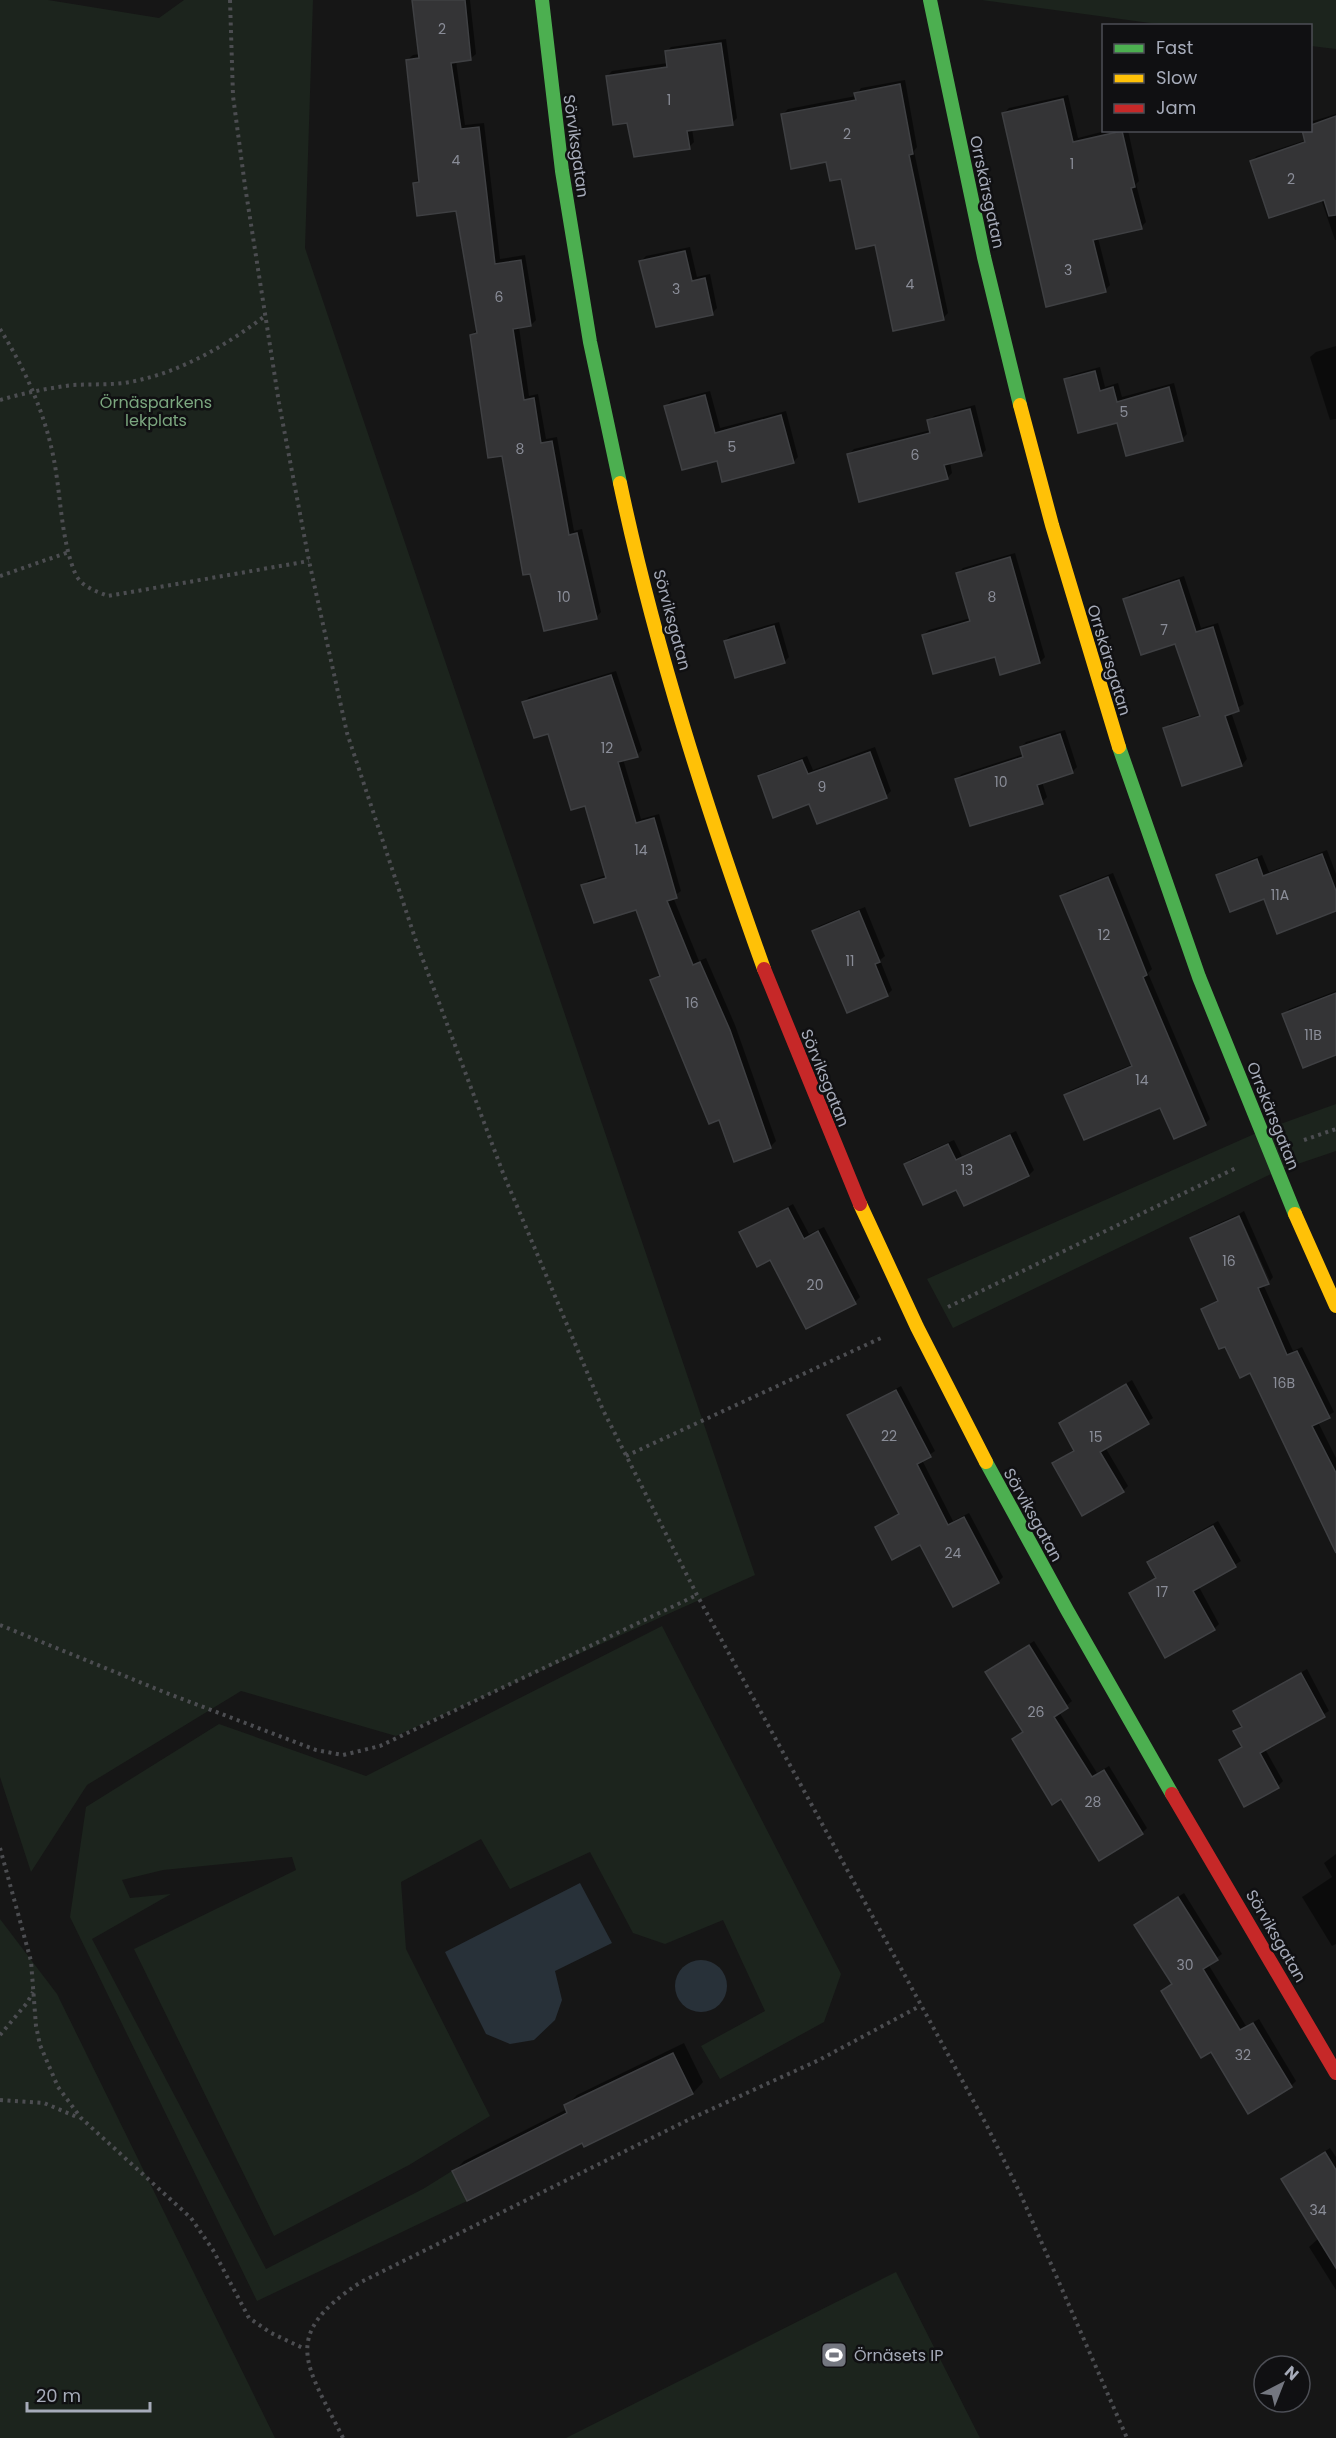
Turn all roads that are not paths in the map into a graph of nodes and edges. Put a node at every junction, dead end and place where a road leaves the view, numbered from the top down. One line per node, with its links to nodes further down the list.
1 (542, 0): 4 (street, Sörviksgatan)
2 (930, 0): 3 (street, Orrskärsgatan)
3 (1336, 1306)
4 (1336, 2073)

